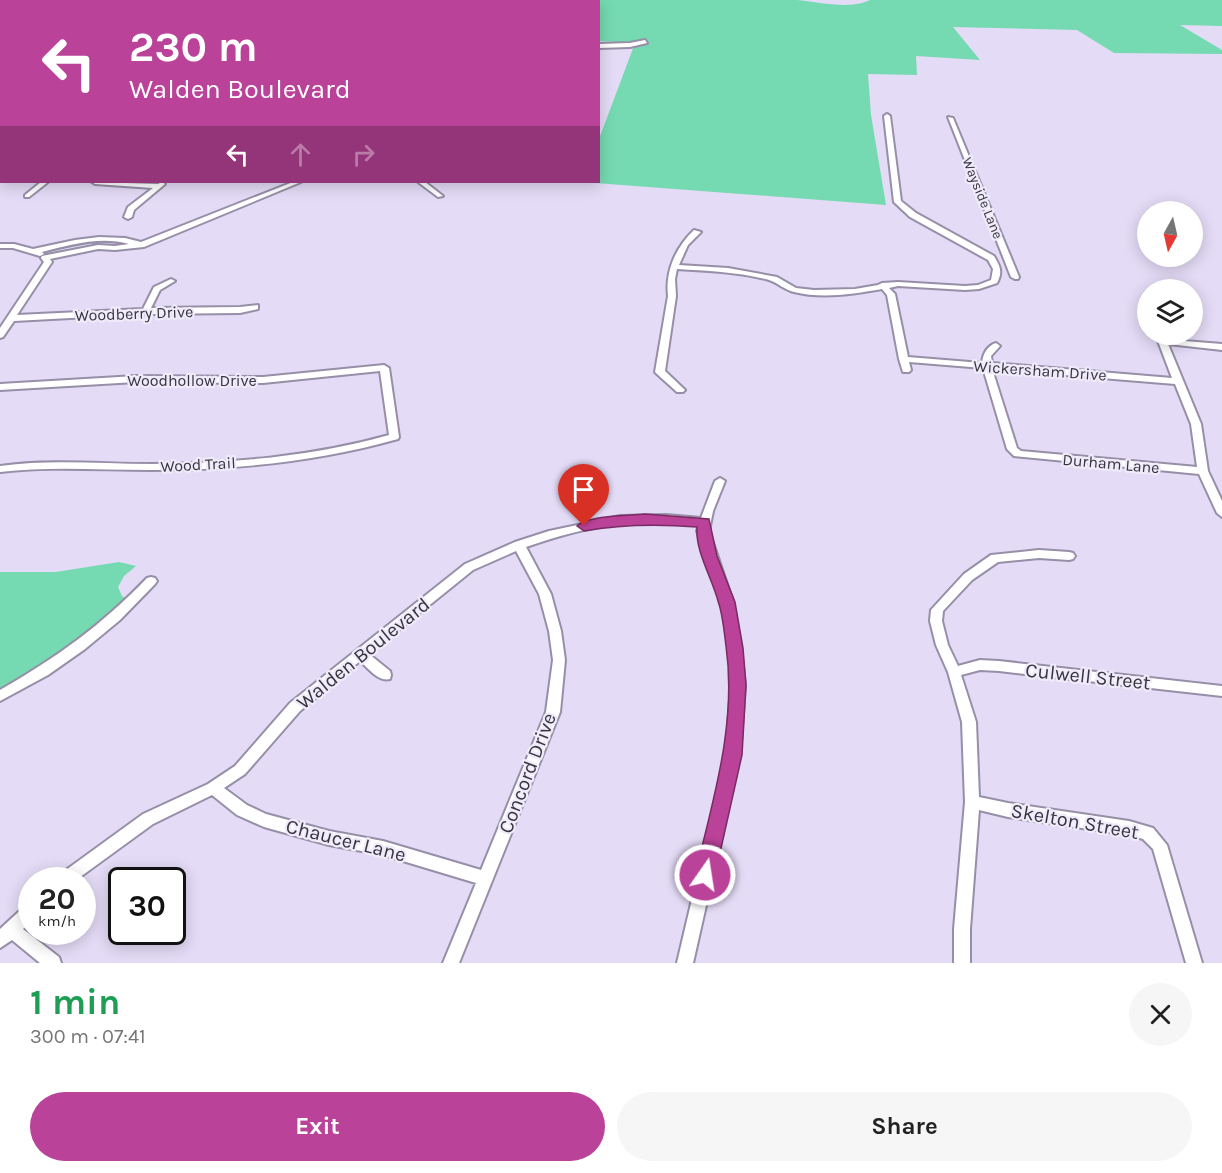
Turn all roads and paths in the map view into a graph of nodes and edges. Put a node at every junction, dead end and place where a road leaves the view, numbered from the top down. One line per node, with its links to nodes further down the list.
1 (645, 42): 2 (street)
2 (600, 45)
3 (887, 116): 23 (street)
4 (950, 118): 21 (street, Wayside Lane)
5 (44, 183): 10 (street)
6 (128, 183): 9 (street)
7 (296, 183): 15 (street)
8 (422, 183): 11 (street)
9 (162, 184): 12 (street)
10 (27, 196)
11 (440, 196)
12 (128, 218)
13 (697, 232): 20 (street)
14 (89, 239): 15 (street); 17 (street); 18 (street)
15 (141, 245): 17 (street)
16 (0, 246): 18 (street)
17 (87, 249): 19 (street)
18 (36, 251): 19 (street)
19 (45, 258): 26 (street)
20 (676, 267): 23 (street); 35 (street)
21 (1015, 277)
22 (171, 281): 25 (street)
23 (882, 285): 30 (street)
24 (255, 307): 25 (street, Woodberry Drive)
25 (146, 311): 26 (street, Woodberry Drive)
26 (13, 318): 27 (street)
27 (0, 335)
28 (996, 346): 31 (street)
29 (1222, 347): 33 (street)
30 (903, 359): 31 (street, Wickersham Drive); 32 (street)
31 (987, 366): 33 (street, Wickersham Drive); 38 (street, Durham Lane)
32 (906, 370)
33 (1177, 381): 38 (street)
34 (0, 387): 36 (street, Woodhollow Drive)
35 (680, 390)
36 (394, 437): 37 (street, Wood Trail)
37 (0, 469)
38 (1203, 471): 40 (street)
39 (720, 482): 41 (street)
40 (1222, 513)
41 (704, 522): 42 (street, Walden Boulevard); 58 (street)
42 (519, 545): 45 (street, Walden Boulevard); 53 (street, Concord Drive)
43 (1069, 556): 46 (street)
44 (151, 581): 49 (street)
45 (360, 653): 47 (street); 50 (street, Walden Boulevard)
46 (954, 672): 48 (street, Culwell Street); 51 (street)
47 (385, 675)
48 (1222, 691)
49 (0, 696)
50 (213, 788): 52 (street, Walden Boulevard); 53 (street, Chaucer Lane)
51 (972, 802): 59 (street); 60 (street, Skelton Street)
52 (82, 867)
53 (486, 879): 57 (street, Concord Drive)
54 (18, 923): 55 (street)
55 (6, 935): 56 (street)
56 (53, 963)
57 (451, 963)
58 (685, 963)
59 (962, 963)
60 (1194, 963)

